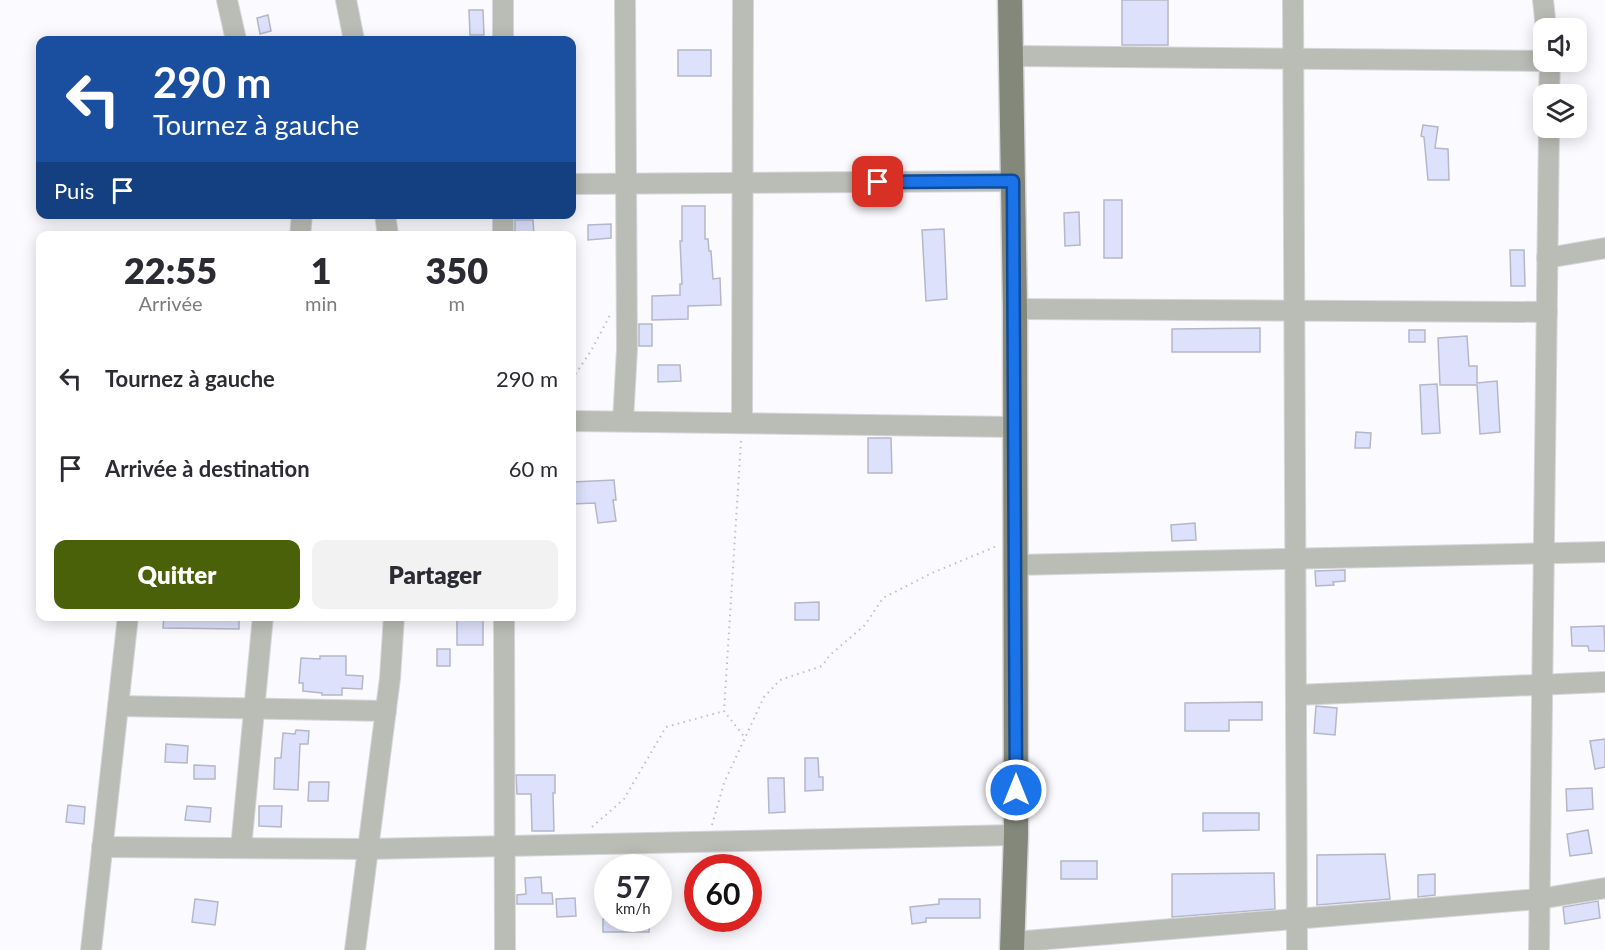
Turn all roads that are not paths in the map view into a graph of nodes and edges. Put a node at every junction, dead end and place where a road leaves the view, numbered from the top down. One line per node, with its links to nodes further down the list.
1 (227, 0): 10 (street)
2 (346, 0): 11 (street)
3 (503, 0): 12 (street)
4 (625, 0): 20 (street)
5 (743, 0): 18 (street)
6 (1010, 0): 13 (main road)
7 (1293, 0): 14 (street)
8 (1543, 0): 9 (street)
9 (1545, 18)
10 (235, 36)
11 (353, 36)
12 (503, 36)
13 (1011, 57): 14 (street); 17 (main road)
14 (1294, 59): 15 (street); 24 (street)
15 (1533, 61)
16 (1549, 138): 22 (street)
17 (1013, 181): 18 (street); 23 (main road)
18 (742, 183): 20 (street); 28 (street)
19 (576, 184): 20 (street)
20 (626, 184): 27 (street)
21 (1604, 254): 22 (street)
22 (1547, 258): 25 (street)
23 (1015, 309): 24 (street); 29 (main road)
24 (1295, 311): 25 (street); 32 (street)
25 (1546, 312): 31 (street)
26 (576, 421): 27 (street)
27 (623, 422): 28 (street)
28 (742, 423): 29 (street)
29 (1014, 427): 33 (main road)
30 (1605, 552): 31 (street)
31 (1544, 553): 32 (street); 39 (street)
32 (1296, 559): 33 (street); 40 (street)
33 (1014, 565): 44 (main road)
34 (127, 621): 41 (street)
35 (263, 621): 42 (street)
36 (394, 621): 43 (street)
37 (504, 621): 45 (street)
38 (1605, 682): 39 (street)
39 (1542, 685): 40 (street); 50 (street)
40 (1296, 695): 51 (street)
41 (118, 706): 42 (street); 46 (street)
42 (254, 709): 43 (street); 47 (street)
43 (386, 711): 48 (street)
44 (1016, 835): 45 (street); 52 (main road)
45 (504, 846): 48 (street); 55 (street)
46 (102, 847): 47 (street); 53 (street)
47 (240, 848): 48 (street)
48 (368, 849): 54 (street)
49 (1605, 888): 50 (street)
50 (1539, 899): 51 (street); 57 (street)
51 (1297, 919): 52 (street); 56 (street)
52 (1012, 946)
53 (91, 950)
54 (355, 950)
55 (505, 950)
56 (1297, 950)
57 (1539, 950)

